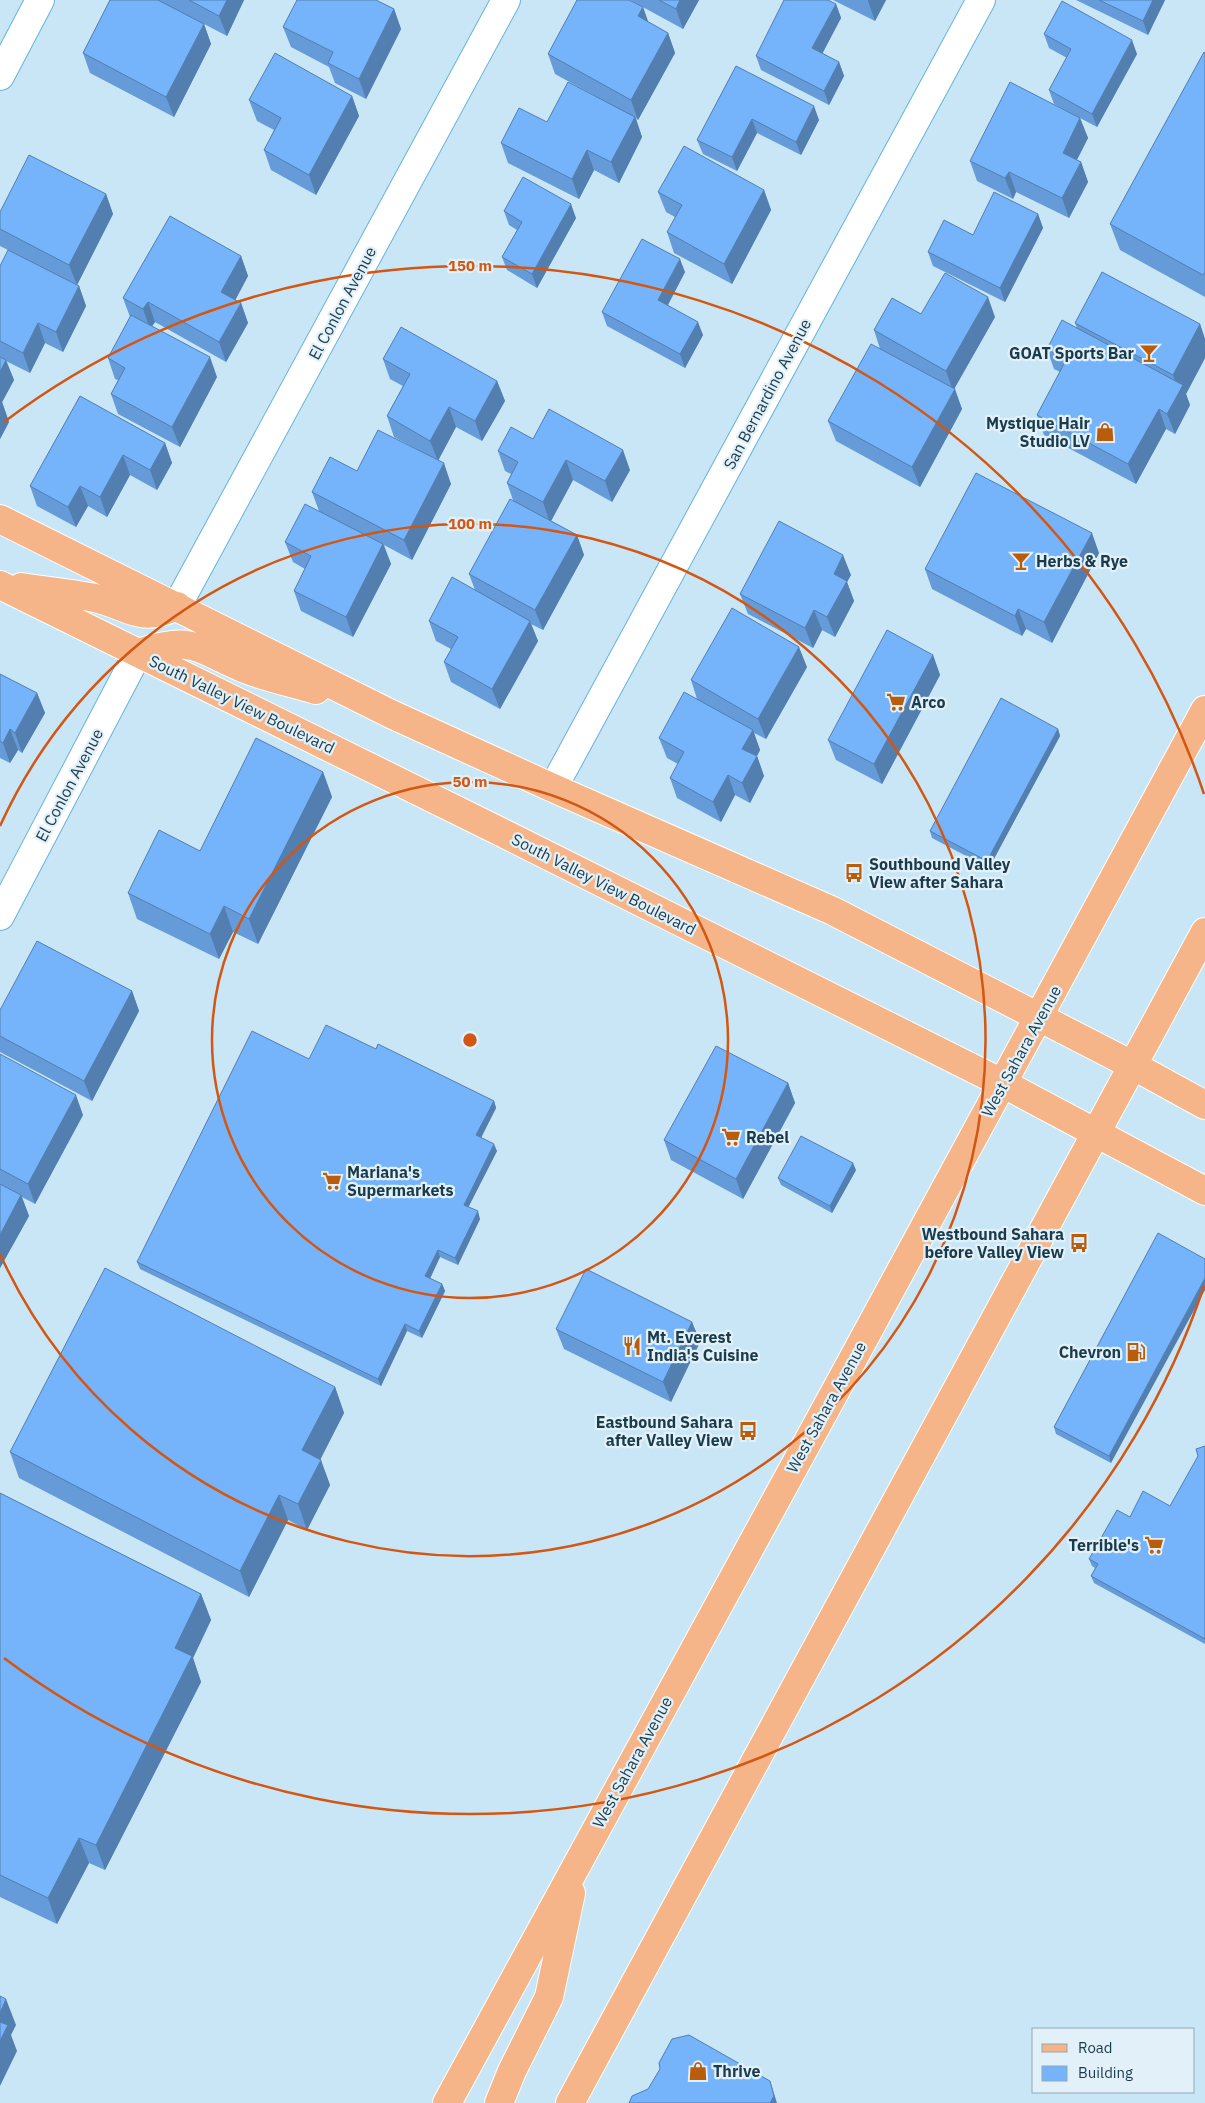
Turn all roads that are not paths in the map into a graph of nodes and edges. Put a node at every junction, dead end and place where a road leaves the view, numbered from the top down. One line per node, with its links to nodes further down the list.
1 (40, 0): 4 (street)
2 (506, 0): 7 (street, El Conlon Avenue)
3 (981, 0): 11 (street, San Bernardino Avenue)
4 (0, 76)
5 (0, 519): 7 (main road)
6 (0, 584): 7 (main road); 8 (main road, South Valley View Boulevard)
7 (177, 606): 10 (main road)
8 (138, 653): 10 (main road); 12 (street, El Conlon Avenue); 16 (main road, South Valley View Boulevard)
9 (1205, 710): 14 (main road, West Sahara Avenue)
10 (391, 714): 11 (main road)
11 (553, 788): 14 (main road)
12 (0, 916)
13 (1205, 932): 15 (main road)
14 (1039, 1018): 15 (main road); 16 (main road, West Sahara Avenue)
15 (1132, 1065): 17 (main road); 18 (main road)
16 (1004, 1084): 18 (main road, South Valley View Boulevard); 20 (main road, West Sahara Avenue)
17 (1205, 1105)
18 (1096, 1134): 19 (main road, South Valley View Boulevard); 23 (main road)
19 (1205, 1191)
20 (577, 1862): 21 (main road, West Sahara Avenue); 22 (main road)
21 (447, 2103)
22 (499, 2103)
23 (570, 2103)

